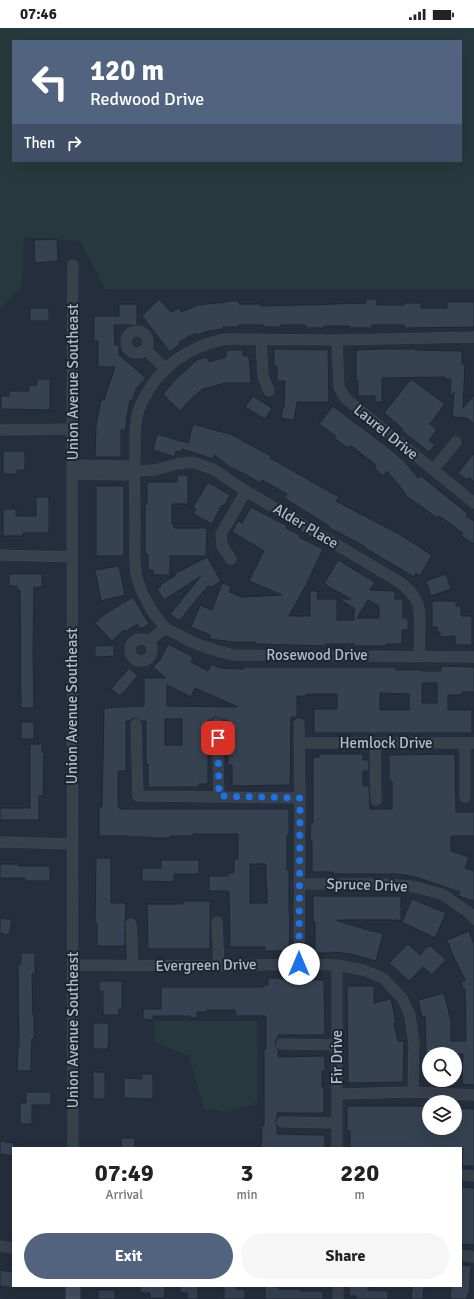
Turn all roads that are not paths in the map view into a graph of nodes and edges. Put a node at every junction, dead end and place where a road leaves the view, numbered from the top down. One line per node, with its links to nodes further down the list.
1 (74, 265): 9 (street, Union Avenue Southeast)
2 (474, 337): 4 (street)
3 (261, 339): 4 (street); 6 (street); 7 (street)
4 (337, 340): 12 (street, Laurel Drive)
5 (146, 350): 6 (street)
6 (165, 368): 13 (street)
7 (269, 391)
8 (0, 430): 9 (street)
9 (72, 430): 11 (street, Union Avenue Southeast)
10 (456, 442): 12 (street)
11 (72, 470): 13 (street, Alder Place); 17 (street, Union Avenue Southeast)
12 (433, 470): 15 (street, Laurel Drive)
13 (134, 471): 14 (street, Alder Place); 19 (street)
14 (246, 491): 18 (street); 21 (street, Alder Place)
15 (474, 503)
16 (0, 555): 17 (street)
17 (72, 557): 34 (street, Union Avenue Southeast)
18 (231, 559)
19 (165, 628): 20 (street); 21 (street, Rosewood Drive)
20 (148, 642)
21 (419, 656): 22 (street, Rosewood Drive)
22 (474, 657)
23 (217, 723): 29 (street)
24 (136, 724): 29 (street)
25 (299, 724): 26 (street)
26 (299, 743): 27 (street, Hemlock Drive); 31 (street)
27 (375, 743): 28 (street, Hemlock Drive); 32 (street)
28 (470, 743): 30 (street)
29 (219, 796): 31 (street)
30 (465, 797)
31 (300, 798): 35 (street)
32 (376, 800)
33 (0, 842): 34 (street)
34 (72, 844): 40 (street, Union Avenue Southeast)
35 (299, 884): 36 (street, Spruce Drive); 39 (street)
36 (473, 915)
37 (217, 922): 43 (street)
38 (131, 924): 42 (street)
39 (299, 964): 41 (street, Evergreen Drive); 43 (street, Evergreen Drive)
40 (73, 965): 42 (street, Evergreen Drive); 51 (street, Union Avenue Southeast)
41 (337, 965): 45 (street, Fir Drive); 46 (street, Evergreen Drive)
42 (132, 966): 43 (street, Evergreen Drive)
43 (219, 966)
44 (281, 1044): 45 (street)
45 (337, 1045): 47 (street, Fir Drive)
46 (413, 1092): 47 (street); 48 (street)
47 (337, 1094): 50 (street, Fir Drive)
48 (474, 1095)
49 (282, 1122): 50 (street)
50 (337, 1124): 52 (street, Fir Drive)
51 (73, 1147)
52 (337, 1147)
53 (462, 1175): 54 (street)
54 (474, 1176)
55 (0, 1246): 56 (street)
56 (12, 1248)
57 (462, 1255): 58 (street)
58 (474, 1257)
59 (73, 1287): 61 (street)
60 (338, 1287): 62 (street)
61 (73, 1299)
62 (338, 1299)

